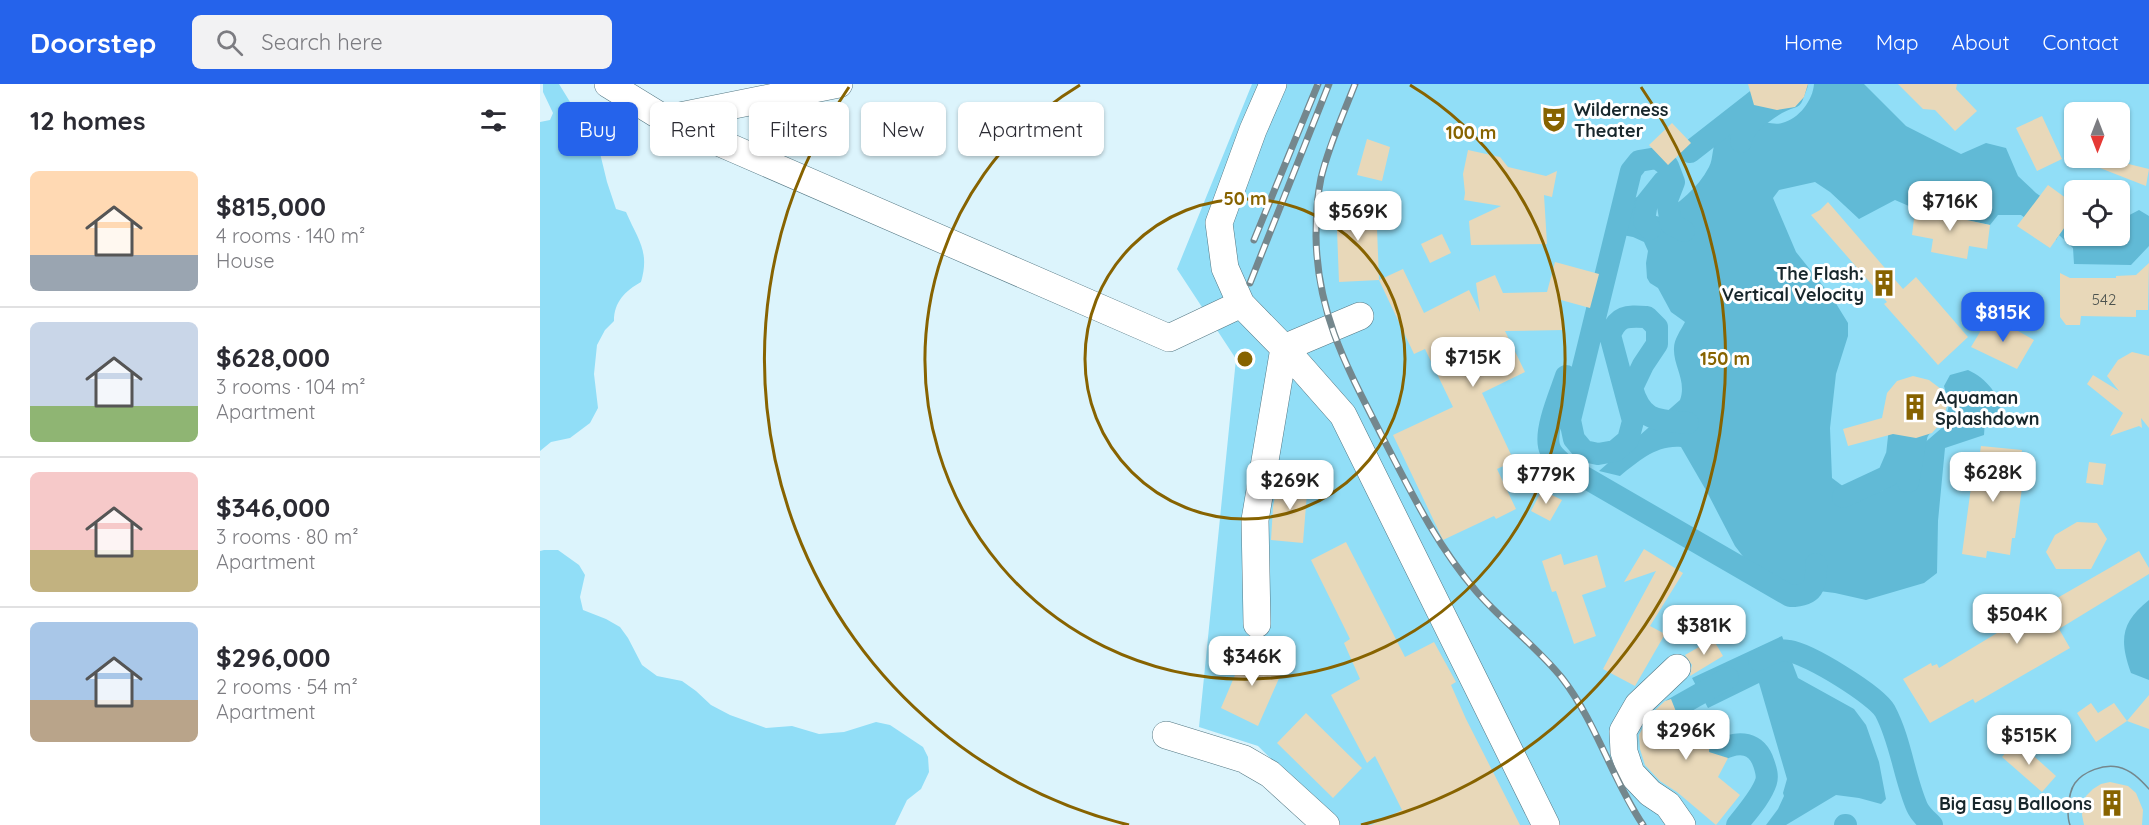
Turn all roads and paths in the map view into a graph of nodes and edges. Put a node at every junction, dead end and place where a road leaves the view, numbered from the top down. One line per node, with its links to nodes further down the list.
1 (608, 84): 5 (lane)
2 (838, 84): 4 (lane)
3 (1273, 84): 7 (lane)
4 (737, 104)
5 (650, 110)
6 (737, 150): 7 (lane)
7 (1241, 304): 9 (lane)
8 (1360, 316): 9 (lane)
9 (1284, 348): 10 (lane); 14 (lane)
10 (1257, 624)
11 (1677, 668): 15 (lane)
12 (1166, 735): 13 (lane)
13 (1326, 825)
14 (1546, 825)
15 (1682, 825)

